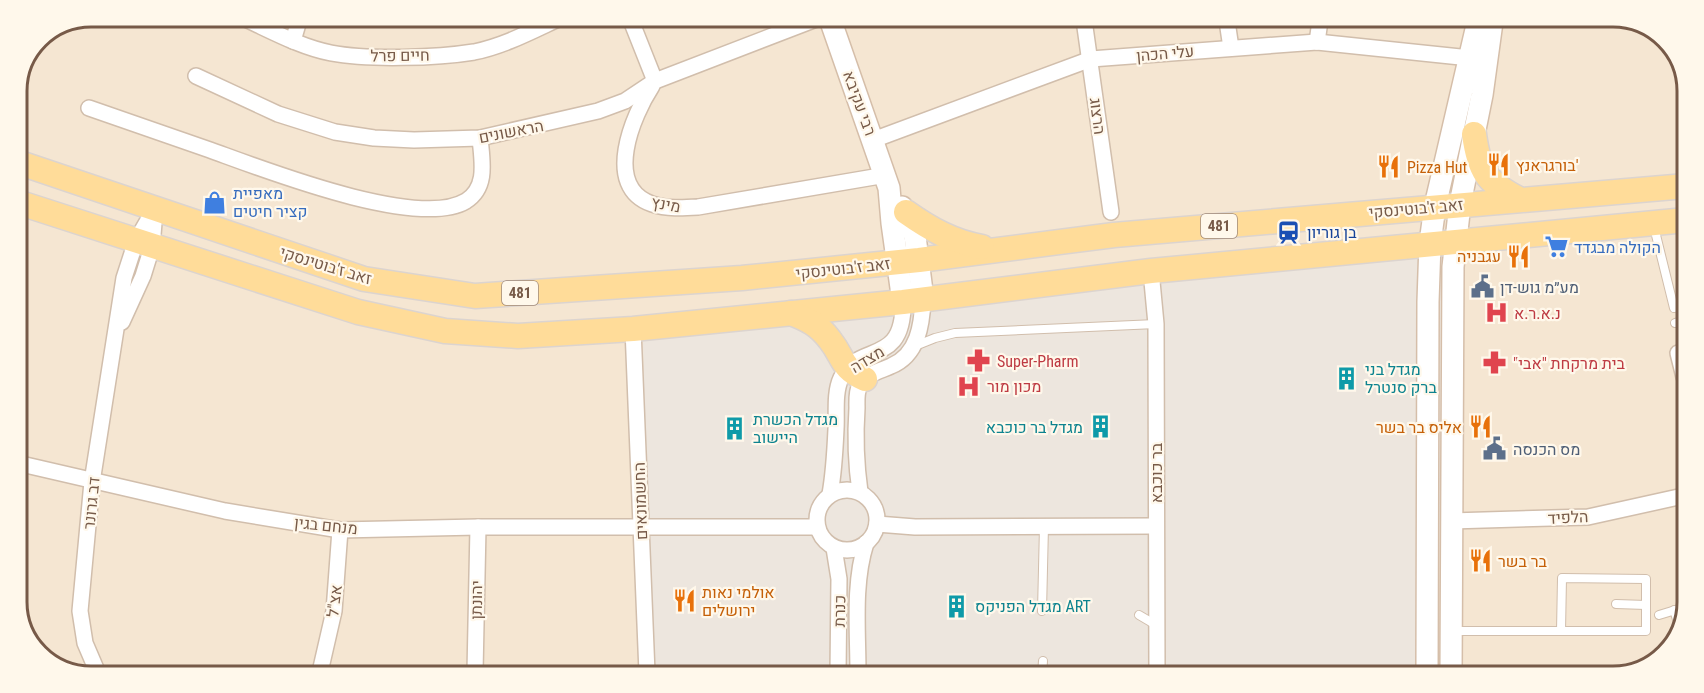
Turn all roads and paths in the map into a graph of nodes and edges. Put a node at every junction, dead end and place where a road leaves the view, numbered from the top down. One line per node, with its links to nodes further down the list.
1 (263, 27): 12 (street, חיים פרל)
2 (297, 27): 12 (street)
3 (540, 27): 12 (street, חיים פרל)
4 (634, 27): 18 (street)
5 (795, 27): 18 (street, הראשונים)
6 (833, 27): 22 (main road, רבי עקיבא)
7 (1085, 27): 16 (street, הרצוג)
8 (1228, 27): 14 (street)
9 (1319, 27): 13 (street)
10 (1477, 27): 15 (main road)
11 (1491, 27): 20 (main road)
12 (293, 41)
13 (1317, 42): 14 (street, עלי הכהן); 15 (street, עלי הכהן)
14 (1231, 48): 16 (street, עלי הכהן)
15 (1470, 58): 29 (main road)
16 (1091, 59): 22 (street, עלי הכהן); 32 (street, הרצוג)
17 (196, 76): 21 (street, הראשונים)
18 (655, 81): 21 (street, הראשונים); 24 (street, מינץ)
19 (89, 108): 21 (street)
20 (1474, 134): 26 (main road); 27 (main road)
21 (480, 138)
22 (873, 140): 24 (main road, רבי עקיבא)
23 (27, 165): 30 (main road, זאב ז'בוטינסקי / 481)
24 (888, 181): 31 (main road, רבי עקיבא); 39 (main road, רבי עקיבא)
25 (1677, 187): 26 (main road, זאב ז'בוטינסקי / 481)
26 (1519, 199): 27 (main road, זאב ז'בוטינסקי / 481)
27 (1460, 204): 29 (main road, זאב ז'בוטינסקי / 481); 35 (main road)
28 (27, 205): 37 (main road, זאב ז'בוטינסקי / 481)
29 (1435, 206): 36 (main road); 38 (main road, זאב ז'בוטינסקי / 481)
30 (155, 208): 37 (street, דב גרונר); 39 (main road, זאב ז'בוטינסקי / 481)
31 (906, 212): 38 (main road); 39 (main road, רבי עקיבא)
32 (1111, 212)
33 (1677, 221): 34 (main road, זאב ז'בוטינסקי / 481)
34 (1653, 222): 35 (main road, זאב ז'בוטינסקי / 481); 42 (lane)
35 (1456, 242): 36 (main road, זאב ז'בוטינסקי / 481); 53 (main road)
36 (1431, 243): 40 (main road, זאב ז'בוטינסקי / 481); 72 (main road)
37 (144, 244): 45 (main road, זאב ז'בוטינסקי / 481); 49 (street, דב גרונר)
38 (1003, 250): 39 (main road, זאב ז'בוטינסקי / 481)
39 (908, 261): 41 (main road, מצדה)
40 (1151, 271): 41 (main road, זאב ז'בוטינסקי / 481); 44 (street, בר כוכבא)
41 (913, 300): 43 (main road, זאב ז'בוטינסקי / 481); 46 (street, מצדה); 47 (street, מצדה)
42 (1674, 308)
43 (791, 312): 45 (main road, זאב ז'בוטינסקי / 481); 47 (main road)
44 (1156, 324): 46 (lane); 56 (street, בר כוכבא)
45 (633, 329): 58 (street, החשמונאים)
46 (914, 346): 47 (street, מצדה)
47 (856, 374): 50 (street, מצדה); 51 (street, מצדה)
48 (27, 466): 49 (street, מנחם בגין)
49 (92, 482): 60 (street, מנחם בגין); 74 (street, דב גרונר)
50 (860, 492): 51 (street); 54 (street)
51 (830, 494): 59 (street)
52 (1677, 497): 53 (street, הלפיד)
53 (1451, 521): 70 (main road)
54 (877, 524): 55 (street); 61 (street)
55 (1044, 526): 56 (street); 66 (lane)
56 (1156, 526): 69 (street, בר כוכבא)
57 (478, 527): 58 (street, מנחם בגין); 60 (street, מנחם בגין); 76 (street, יהונתן)
58 (641, 527): 59 (street, מנחם בגין); 77 (street, החשמונאים)
59 (817, 527): 62 (street)
60 (340, 530): 75 (street, אצ"ל)
61 (866, 543): 62 (street); 79 (street)
62 (834, 548): 78 (street, כנרת)
63 (1616, 604): 64 (lane)
64 (1646, 605): 71 (lane); 71 (lane)
65 (1676, 609): 68 (lane)
66 (1042, 611)
67 (1139, 615): 69 (lane)
68 (1659, 615)
69 (1156, 626): 81 (street, בר כוכבא)
70 (1451, 631): 71 (lane); 84 (main road)
71 (1561, 631)
72 (1428, 650): 82 (main road); 83 (main road)
73 (1042, 661): 80 (lane)
74 (95, 666)
75 (321, 666)
76 (475, 666)
77 (647, 666)
78 (838, 666)
79 (858, 666)
80 (1042, 666)
81 (1156, 666)
82 (1422, 666)
83 (1427, 666)
84 (1451, 666)

